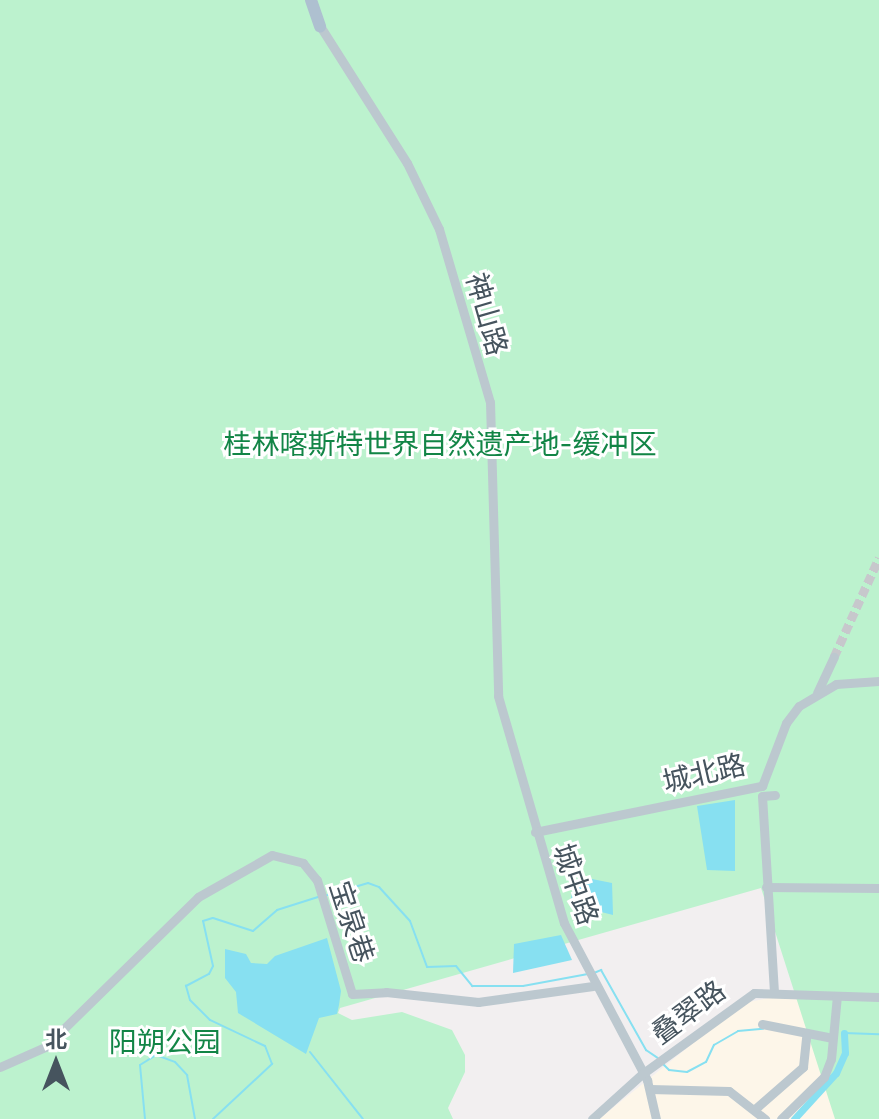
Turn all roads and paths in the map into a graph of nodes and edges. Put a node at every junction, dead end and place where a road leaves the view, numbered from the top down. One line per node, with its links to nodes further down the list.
1 (311, 0): 2 (main road)
2 (320, 26): 3 (street, 神山路)
3 (497, 648): 10 (street, 城中路)
4 (834, 657): 6 (street)
5 (879, 681): 6 (street, 城北路)
6 (817, 693): 7 (street, 城北路)
7 (762, 791): 8 (street); 9 (street); 10 (street, 城北路)
8 (775, 795)
9 (764, 826): 11 (street); 14 (street)
10 (535, 832): 13 (street, 城中路)
11 (766, 887): 12 (street); 14 (street)
12 (879, 888)
13 (592, 983): 20 (street, 宝泉巷); 21 (street, 城中路)
14 (771, 992): 15 (street, 叠翠路); 16 (street); 21 (street, 叠翠路)
15 (837, 996): 16 (street, 叠翠路); 19 (street)
16 (879, 997)
17 (762, 1024): 18 (street)
18 (806, 1036): 19 (street); 23 (street)
19 (833, 1037): 27 (street)
20 (0, 1067)
21 (642, 1074): 22 (street, 城中路); 24 (street, 叠翠路)
22 (650, 1089): 23 (street); 25 (street, 城中路)
23 (755, 1109): 26 (street)
24 (592, 1119)
25 (656, 1119)
26 (765, 1119)
27 (781, 1119)

